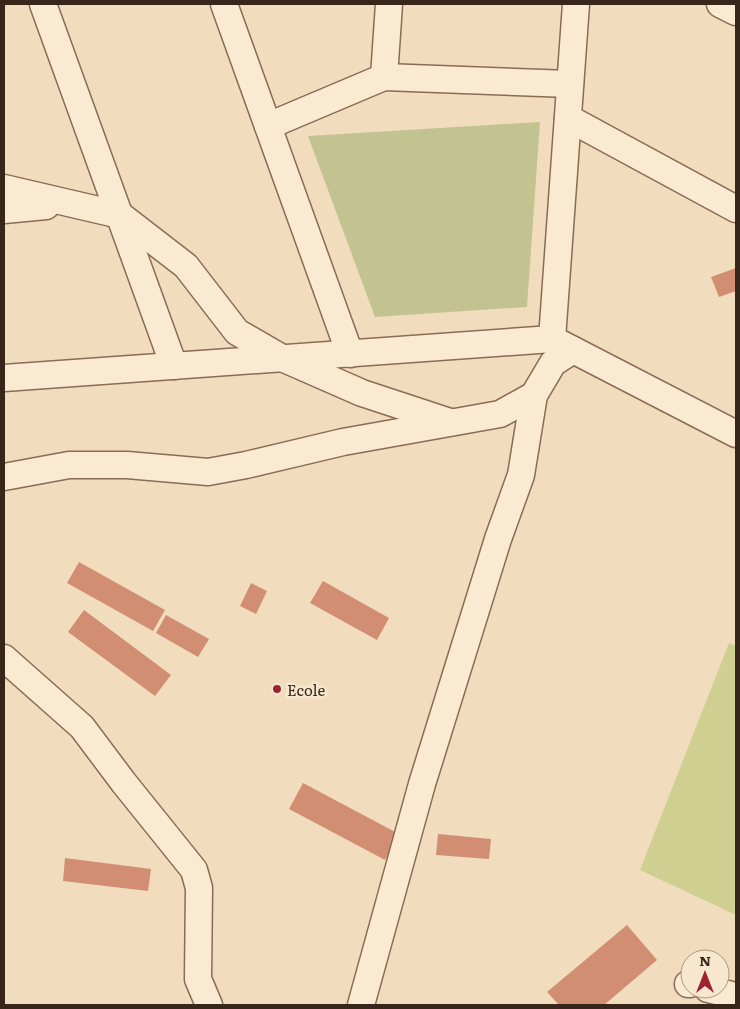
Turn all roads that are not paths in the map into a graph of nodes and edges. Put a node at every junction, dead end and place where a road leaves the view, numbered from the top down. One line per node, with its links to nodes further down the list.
1 (43, 4): 13 (street)
2 (224, 4): 10 (street)
3 (389, 4): 7 (street)
4 (576, 4): 8 (street)
5 (720, 4): 6 (street)
6 (736, 12)
7 (384, 76): 8 (street); 10 (street)
8 (570, 84): 9 (street)
9 (568, 118): 14 (street); 16 (street)
10 (268, 126): 17 (street)
11 (4, 188): 12 (street)
12 (74, 204): 13 (street); 15 (street)
13 (117, 208): 18 (street); 19 (street)
14 (736, 209)
15 (4, 210)
16 (563, 344): 17 (street); 21 (street); 23 (street)
17 (350, 354): 18 (street)
18 (282, 358): 19 (street); 22 (street)
19 (174, 366): 20 (street)
20 (4, 378)
21 (534, 394): 22 (street); 27 (street)
22 (453, 423): 24 (street)
23 (736, 434)
24 (4, 477)
25 (4, 658): 26 (street)
26 (208, 1005)
27 (361, 1005)

